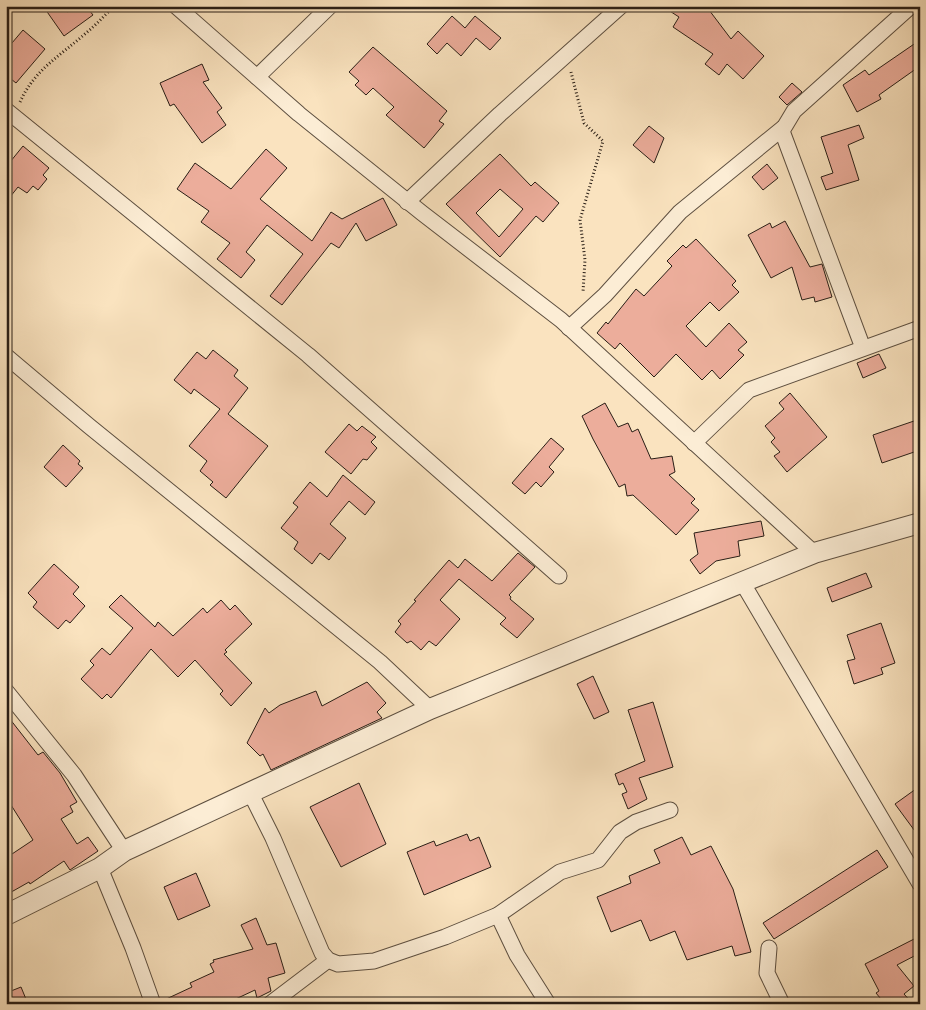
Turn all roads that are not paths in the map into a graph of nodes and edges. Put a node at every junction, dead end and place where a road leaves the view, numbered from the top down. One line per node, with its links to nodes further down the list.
1 (176, 6): 5 (street)
2 (330, 6): 5 (street)
3 (621, 6): 8 (street)
4 (911, 6): 7 (street)
5 (257, 77): 8 (street)
6 (10, 113): 16 (street)
7 (783, 128): 9 (street); 11 (street)
8 (407, 202): 9 (street)
9 (569, 328): 13 (street)
10 (920, 328): 11 (street)
11 (863, 348): 13 (street)
12 (6, 356): 19 (street)
13 (694, 443): 15 (street)
14 (920, 523): 15 (street)
15 (814, 553): 17 (street)
16 (558, 576)
17 (742, 582): 19 (street); 24 (street)
18 (6, 691): 22 (street)
19 (430, 709): 20 (street)
20 (250, 792): 22 (street); 28 (street)
21 (670, 810): 26 (street)
22 (124, 851): 23 (street)
23 (100, 868): 25 (street); 29 (street)
24 (920, 884)
25 (6, 915)
26 (498, 915): 28 (street); 31 (street)
27 (769, 948): 32 (street)
28 (328, 960): 30 (street)
29 (153, 1004)
30 (270, 1004)
31 (548, 1004)
32 (782, 1004)

